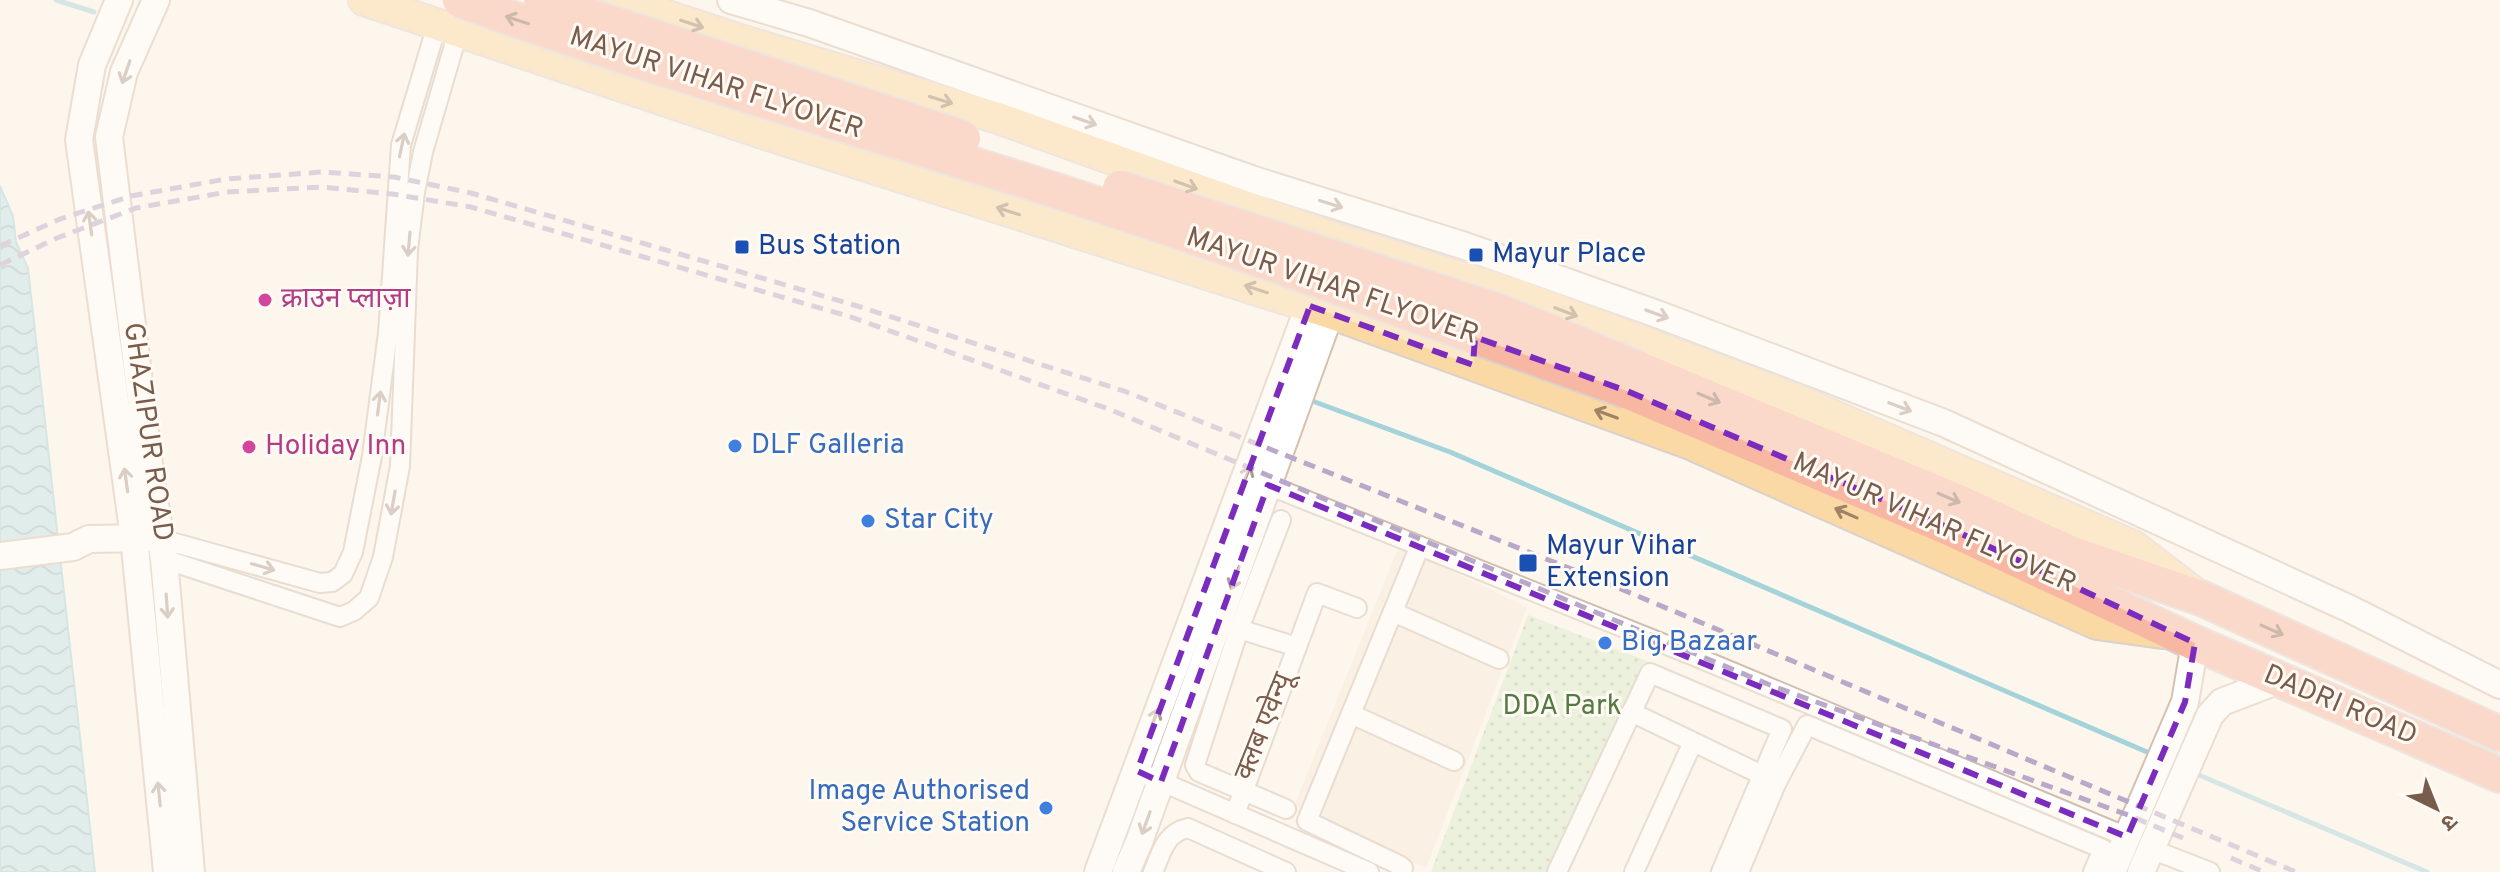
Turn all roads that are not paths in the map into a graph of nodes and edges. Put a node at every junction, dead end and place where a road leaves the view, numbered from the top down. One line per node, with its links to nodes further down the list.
1 (119, 0): 16 (street, GHAZIPUR ROAD, one-way to 1)
2 (156, 0): 18 (street, GHAZIPUR ROAD, one-way to 18)
3 (364, 0): 7 (main road)
4 (541, 0): 21 (highway, MAYUR VIHAR FLYOVER, one-way to 21, bridge)
5 (618, 0): 8 (main road, one-way to 8)
6 (731, 0): 8 (street)
7 (452, 19): 11 (main road, one-way to 7); 20 (street, one-way to 7); 23 (street, one-way to 23); 26 (highway, MAYUR VIHAR FLYOVER, one-way to 7, bridge)
8 (1004, 107): 9 (main road, one-way to 9); 30 (street, one-way to 30)
9 (1343, 241): 10 (main road); 11 (street)
10 (1518, 295): 12 (main road); 21 (main road, one-way to 21)
11 (1320, 310): 12 (main road); 13 (street)
12 (1494, 373): 26 (main road, one-way to 12)
13 (1279, 423): 14 (street); 38 (street, one-way to 13)
14 (1268, 485): 17 (street); 38 (street, one-way to 38)
15 (1281, 520): 25 (street, क्लब एवेन्यू)
16 (128, 546): 18 (street); 19 (street); 45 (street, GHAZIPUR ROAD, one-way to 16)
17 (1419, 548): 24 (street); 42 (street)
18 (162, 549): 20 (street, one-way to 20); 23 (street); 46 (street, GHAZIPUR ROAD, one-way to 46)
19 (0, 556)
20 (332, 582): 23 (street)
21 (2201, 598): 33 (highway, DADRI ROAD, one-way to 33)
22 (1357, 608): 27 (street, क्लब एवेन्यू)
23 (354, 611)
24 (1393, 612): 28 (street); 32 (street)
25 (1239, 629): 27 (street); 39 (street, क्लब एवेन्यू)
26 (2188, 639): 29 (highway, DADRI ROAD); 42 (street)
27 (1297, 647): 39 (street, क्लब एवेन्यू)
28 (1499, 659)
29 (2279, 680): 37 (highway, DADRI ROAD); 43 (street)
30 (2500, 685)
31 (1631, 712): 34 (street); 36 (street); 52 (street)
32 (1351, 714): 35 (street); 51 (street)
33 (2500, 734)
34 (1692, 744): 36 (street); 53 (street)
35 (1454, 761)
36 (1762, 775): 54 (street)
37 (2500, 775)
38 (1149, 777): 41 (street); 47 (street); 48 (street, one-way to 48)
39 (1244, 791): 40 (street); 41 (street)
40 (1286, 809)
41 (1235, 814): 44 (street)
42 (2127, 837): 57 (street)
43 (2146, 860): 58 (street)
44 (1363, 871)
45 (167, 872)
46 (191, 872)
47 (1098, 872)
48 (1126, 872)
49 (1153, 872): 50 (street)
50 (1286, 872)
51 (1402, 872)
52 (1557, 872)
53 (1634, 872)
54 (1721, 872)
55 (1739, 872): 56 (street)
56 (2093, 872)
57 (2112, 872)
58 (2210, 872)

